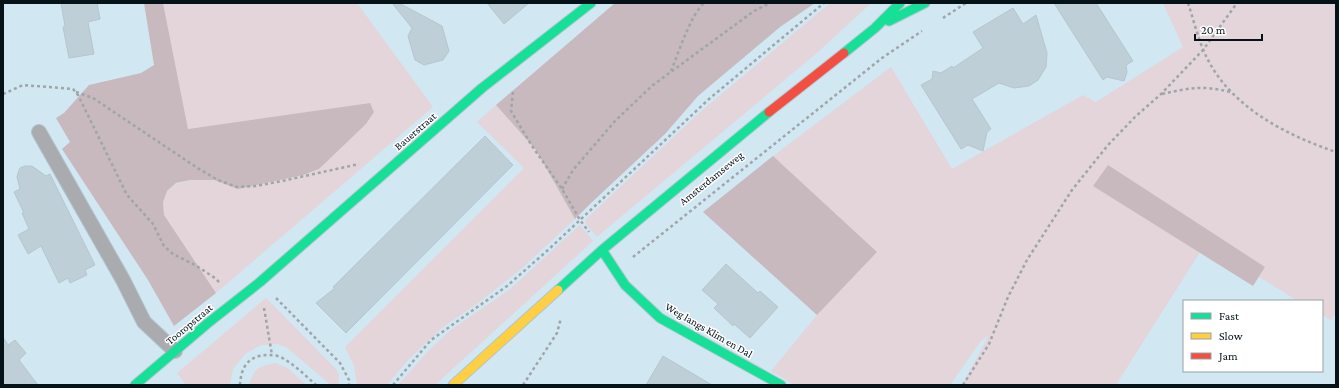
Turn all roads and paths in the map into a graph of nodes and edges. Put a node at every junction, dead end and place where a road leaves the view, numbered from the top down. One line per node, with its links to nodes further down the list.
1 (591, 3): 14 (street, Bauerstraat)
2 (704, 3): 15 (path)
3 (770, 3): 15 (path)
4 (824, 3): 24 (path)
5 (900, 3): 11 (street, Amsterdamseweg)
6 (925, 3): 11 (street, Amsterdamseweg)
7 (966, 3): 10 (path)
8 (1188, 3): 13 (path)
9 (1237, 3): 13 (path)
10 (940, 20)
11 (875, 28): 25 (street, Amsterdamseweg)
12 (927, 28): 26 (path, Amsterdamseweg)
13 (1203, 50): 17 (path); 19 (path)
14 (517, 62): 22 (street, Bauerstraat); 23 (path)
15 (670, 72): 23 (path)
16 (75, 92): 18 (path); 22 (path); 28 (path)
17 (1231, 92): 19 (path); 21 (path)
18 (3, 94)
19 (1161, 94): 43 (path)
20 (39, 132): 33 (lane)
21 (1336, 152)
22 (382, 175): 27 (street, Bauerstraat)
23 (562, 189): 24 (path)
24 (580, 220): 39 (path)
25 (602, 250): 26 (street, Weg langs Klim en Dal); 40 (street, Amsterdamseweg)
26 (616, 272): 42 (street, Weg langs Klim en Dal)
27 (260, 282): 28 (street, Tooropstraat); 38 (path)
28 (236, 300): 33 (street, Tooropstraat)
29 (264, 309): 34 (path)
30 (567, 313): 31 (path)
31 (561, 318): 32 (path); 41 (path)
32 (555, 323)
33 (175, 351): 35 (street, Tooropstraat)
34 (272, 355): 36 (path); 37 (path)
35 (135, 385)
36 (240, 385)
37 (316, 385)
38 (349, 385)
39 (393, 385)
40 (453, 385)
41 (523, 385)
42 (781, 385)
43 (963, 385)

